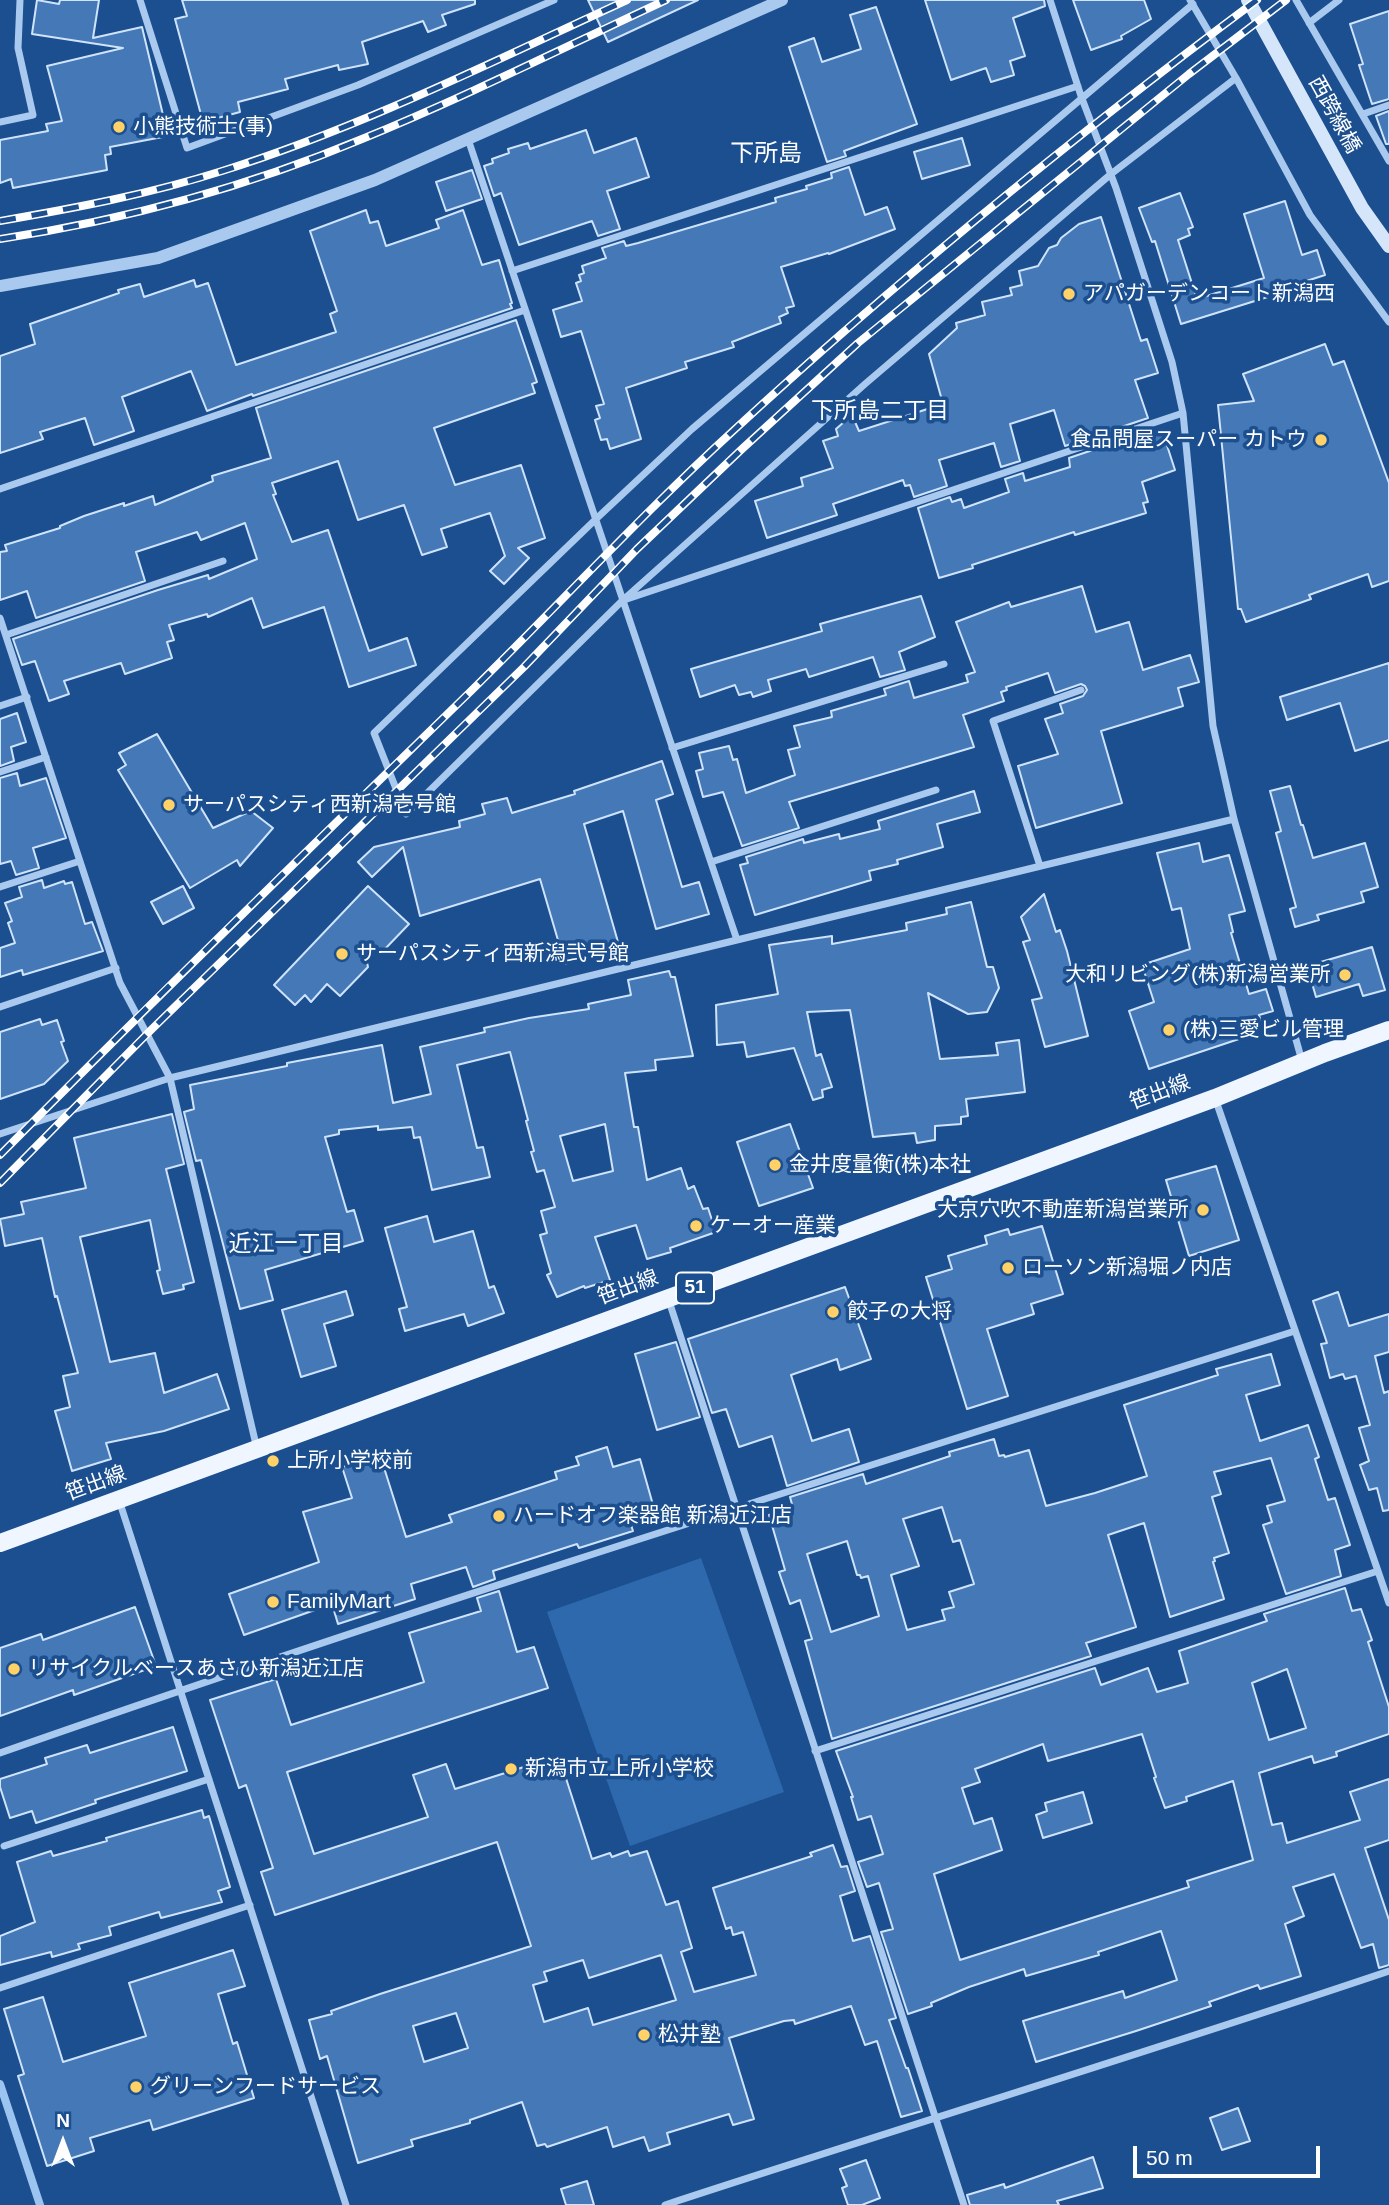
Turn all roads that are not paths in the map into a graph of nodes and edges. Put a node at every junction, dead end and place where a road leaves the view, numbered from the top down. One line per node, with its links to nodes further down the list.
1 (20, 0): 16 (street)
2 (140, 0): 3 (street)
3 (554, 0)
4 (782, 0): 17 (street)
5 (1050, 0): 12 (street)
6 (1248, 0): 20 (main road, 西跨線橋)
7 (1296, 0): 10 (street)
8 (1339, 0): 10 (street)
9 (1191, 2): 11 (street); 13 (street)
10 (1309, 23): 15 (street)
11 (1237, 78): 19 (street); 24 (street)
12 (1078, 86): 13 (street); 21 (street)
13 (1081, 96): 19 (street); 27 (street)
14 (1389, 106): 15 (street)
15 (1363, 114): 18 (street)
16 (0, 122)
17 (468, 139): 21 (street); 22 (street)
18 (1389, 161)
19 (1111, 174): 25 (street); 29 (street)
20 (1389, 246)
21 (512, 271): 23 (street)
22 (0, 286)
23 (525, 310): 26 (street); 27 (street)
24 (1389, 322)
25 (1183, 413): 29 (street); 40 (street)
26 (0, 489)
27 (596, 519): 29 (street); 29 (street)
28 (223, 561): 31 (street)
29 (623, 600): 36 (street)
30 (0, 618): 31 (street)
31 (6, 635): 34 (street)
32 (944, 664): 36 (street)
33 (1081, 690): 43 (street)
34 (27, 697): 35 (street); 37 (street)
35 (0, 706)
36 (672, 748): 42 (street)
37 (46, 757): 38 (street); 41 (street)
38 (0, 772)
39 (936, 790): 42 (street)
40 (1234, 819): 43 (street); 49 (street)
41 (80, 861): 44 (street); 46 (street)
42 (710, 862): 45 (street)
43 (1040, 866): 45 (street)
44 (0, 887)
45 (737, 940): 50 (street)
46 (116, 968): 47 (street); 50 (street)
47 (0, 1007)
48 (1389, 1030): 49 (main road, 笹出線 / 51)
49 (1303, 1063): 51 (main road, 笹出線 / 51)
50 (170, 1078): 52 (street); 55 (street)
51 (1215, 1098): 53 (main road, 笹出線 / 51); 54 (street)
52 (0, 1134)
53 (668, 1298): 55 (main road, 笹出線 / 51); 57 (street)
54 (1295, 1331): 57 (street); 59 (street)
55 (258, 1450): 56 (main road, 笹出線 / 51)
56 (119, 1500): 58 (main road, 笹出線 / 51); 61 (street)
57 (736, 1509): 61 (street); 62 (street)
58 (0, 1543)
59 (1378, 1571): 60 (street); 62 (street)
60 (1389, 1603)
61 (180, 1690): 63 (street); 64 (street)
62 (816, 1751): 69 (street)
63 (0, 1753)
64 (209, 1779): 65 (street); 66 (street)
65 (4, 1846)
66 (250, 1905): 68 (street); 70 (street)
67 (1389, 1970): 69 (street)
68 (0, 1988)
69 (934, 2117): 71 (street); 72 (street)
70 (346, 2205)
71 (665, 2205)
72 (964, 2205)

